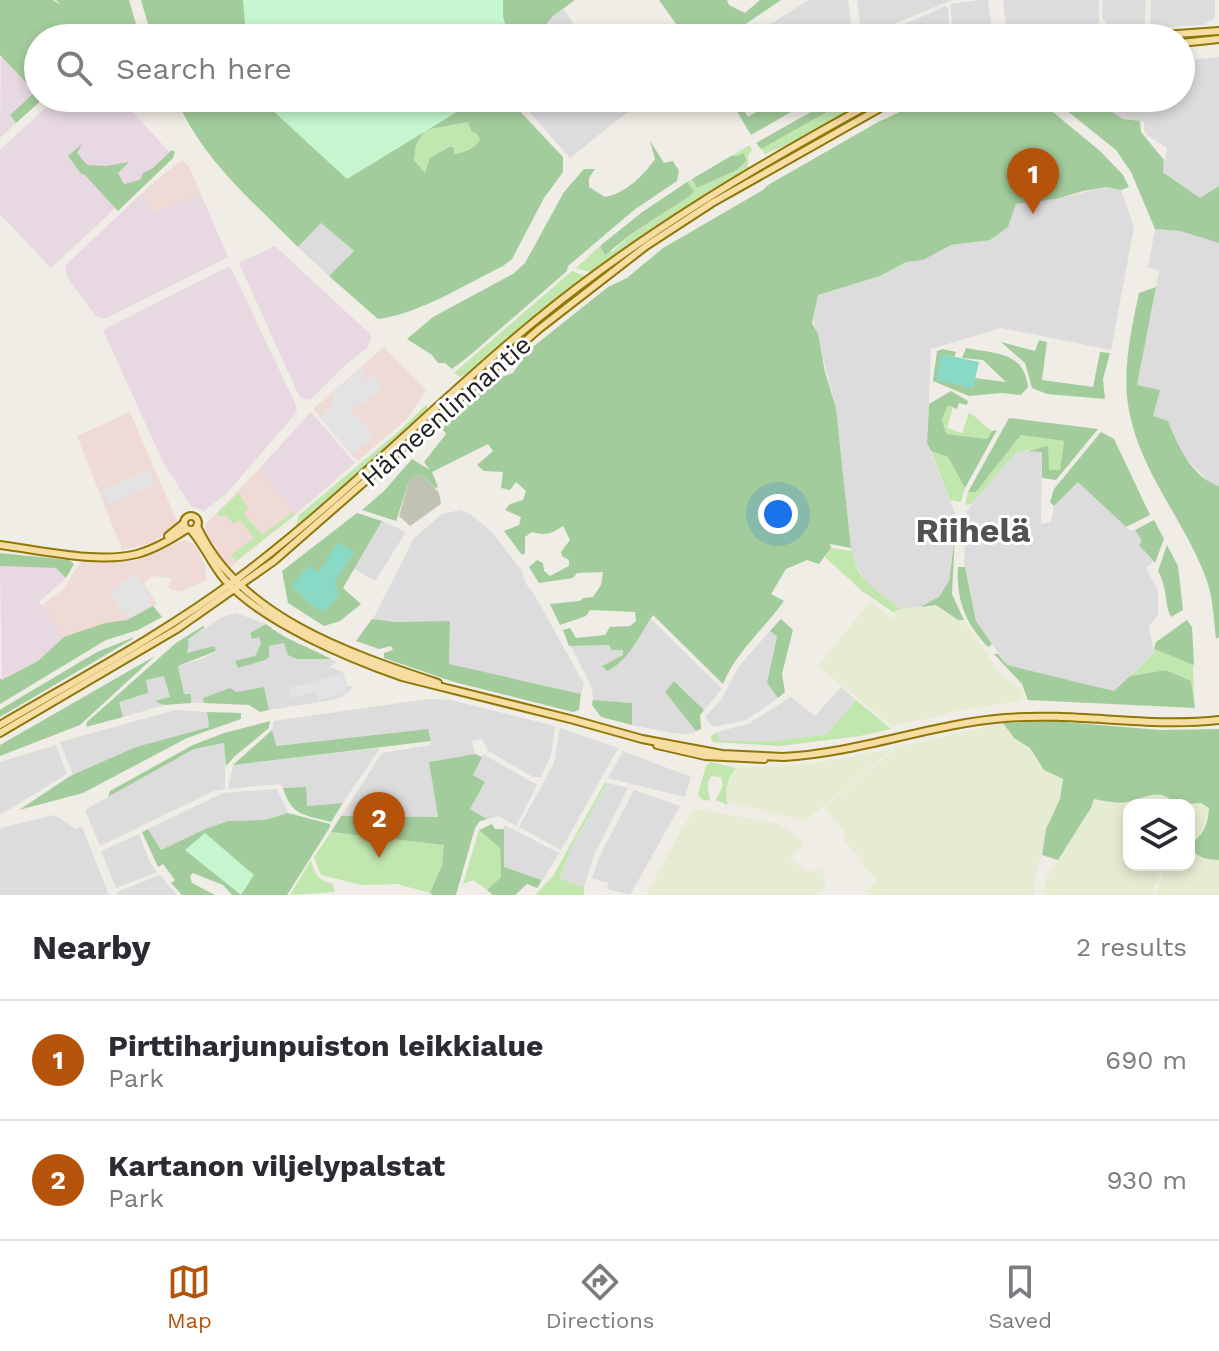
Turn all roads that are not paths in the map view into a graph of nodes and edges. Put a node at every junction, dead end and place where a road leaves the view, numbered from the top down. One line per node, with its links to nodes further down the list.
1 (1219, 31): 2 (main road)
2 (1195, 33)
3 (1219, 39): 4 (main road)
4 (1195, 42)
5 (856, 112): 11 (main road, Hämeenlinnantie)
6 (873, 112): 11 (main road, Hämeenlinnantie)
7 (190, 527): 8 (main road); 10 (main road); 11 (main road)
8 (200, 543): 10 (main road); 11 (main road)
9 (0, 545): 10 (main road)
10 (139, 553)
11 (235, 585): 12 (main road); 13 (main road, Hämeenlinnantie); 14 (main road, Hämeenlinnantie)
12 (1219, 720)
13 (0, 725)
14 (0, 733)

